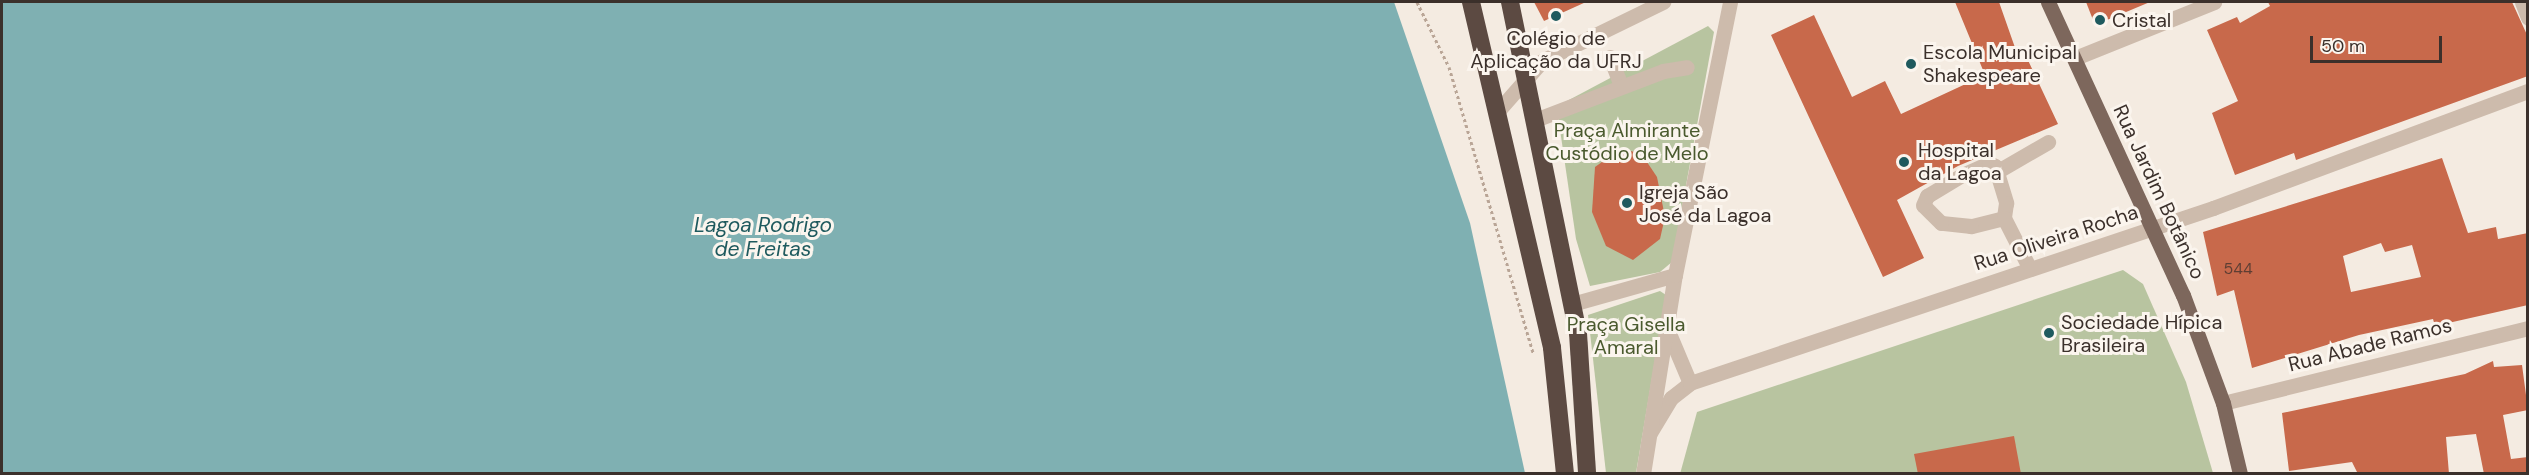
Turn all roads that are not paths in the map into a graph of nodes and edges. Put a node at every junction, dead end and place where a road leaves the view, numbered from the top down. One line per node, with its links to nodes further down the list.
1 (1471, 2): 15 (highway)
2 (1509, 2): 12 (highway)
3 (1663, 2): 12 (street)
4 (2048, 2): 10 (main road, Rua Jardim Botânico)
5 (2214, 2): 10 (street)
6 (2522, 2): 8 (street)
7 (1727, 6): 22 (street)
8 (2528, 18)
9 (1610, 57): 13 (street)
10 (2075, 58): 20 (main road, Rua Jardim Botânico)
11 (1687, 67): 13 (street)
12 (1527, 76): 15 (street); 16 (highway)
13 (1621, 86): 16 (street)
14 (2528, 91): 20 (street, Rua Oliveira Rocha)
15 (1497, 112): 29 (highway)
16 (1535, 120): 23 (highway)
17 (2048, 142): 18 (street)
18 (1998, 171): 19 (street); 19 (street)
19 (2004, 219): 21 (street)
20 (2154, 228): 21 (street, Rua Oliveira Rocha); 27 (main road, Rua Jardim Botânico)
21 (2030, 268): 26 (street, Rua Oliveira Rocha)
22 (1675, 274): 23 (street); 24 (street)
23 (1572, 304): 30 (highway)
24 (1667, 328): 26 (street); 28 (street)
25 (2528, 328): 27 (street, Rua Abade Ramos)
26 (1690, 383): 28 (street, Rua Oliveira Rocha)
27 (2223, 403): 32 (main road, Rua Jardim Botânico)
28 (1650, 433): 31 (street)
29 (1565, 474)
30 (1587, 474)
31 (1643, 474)
32 (2240, 474)

